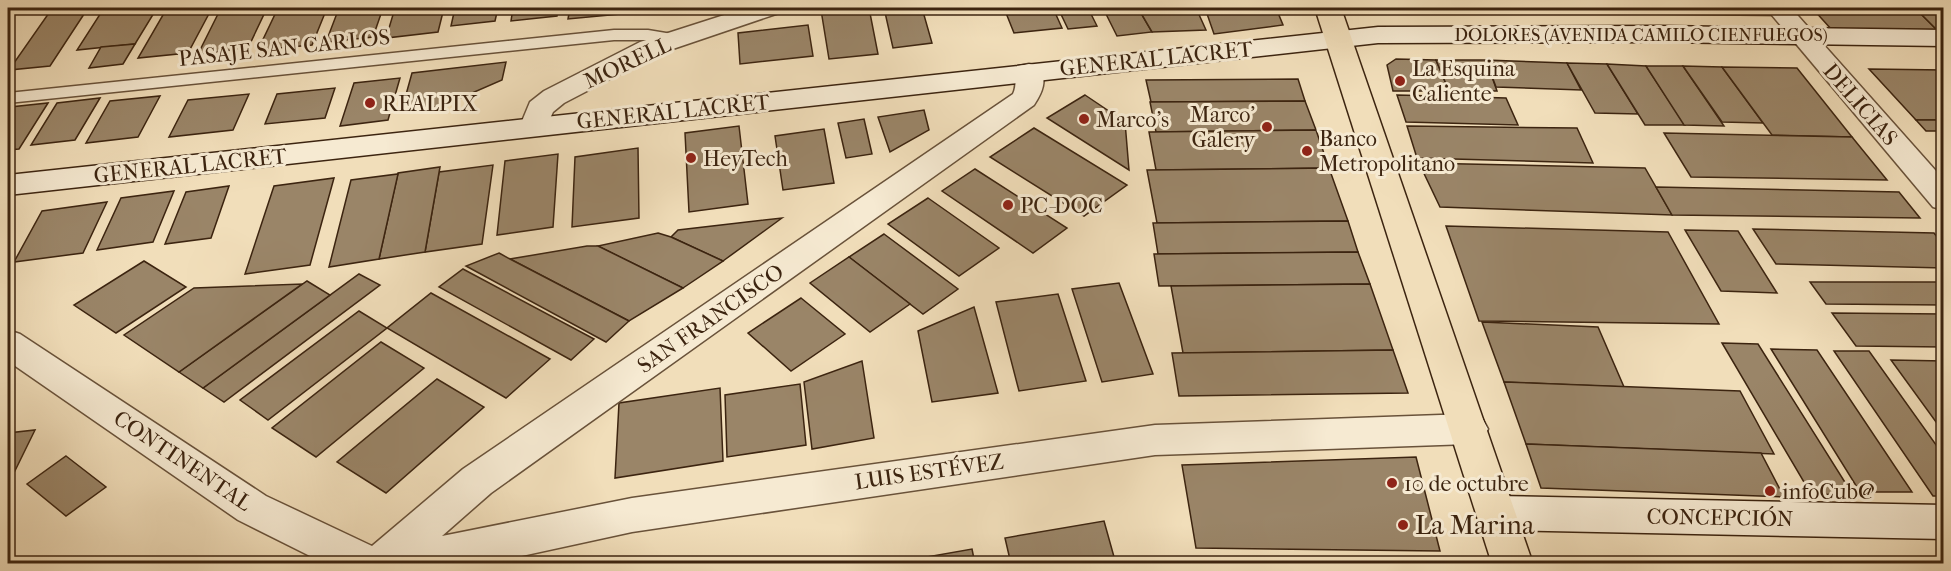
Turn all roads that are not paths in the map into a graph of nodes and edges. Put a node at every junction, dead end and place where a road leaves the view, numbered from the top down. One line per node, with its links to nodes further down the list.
1 (770, 8): 7 (street, MORELL)
2 (1616, 8): 3 (lane)
3 (1779, 9): 5 (street, DELICIAS)
4 (1333, 23): 5 (street, DOLORES (AVENIDA CAMILO CIENFUEGOS)); 8 (street, GENERAL LACRET); 14 (main road)
5 (1801, 35): 6 (street, DOLORES (AVENIDA CAMILO CIENFUEGOS)); 12 (street, DELICIAS)
6 (1944, 38)
7 (672, 39): 9 (lane, PASAJE SAN CARLOS); 10 (street, MORELL)
8 (1029, 72): 10 (street, GENERAL LACRET); 18 (street, SAN FRANCISCO)
9 (8, 98)
10 (534, 126): 11 (street, GENERAL LACRET)
11 (8, 185)
12 (1944, 200)
13 (8, 343): 17 (street, CONTINENTAL)
14 (1469, 429): 15 (main road); 19 (street, LUIS ESTÉVEZ)
15 (1497, 513): 16 (street, CONCEPCIÓN); 20 (main road)
16 (1944, 522)
17 (368, 564)
18 (381, 564)
19 (395, 564)
20 (1513, 564)

